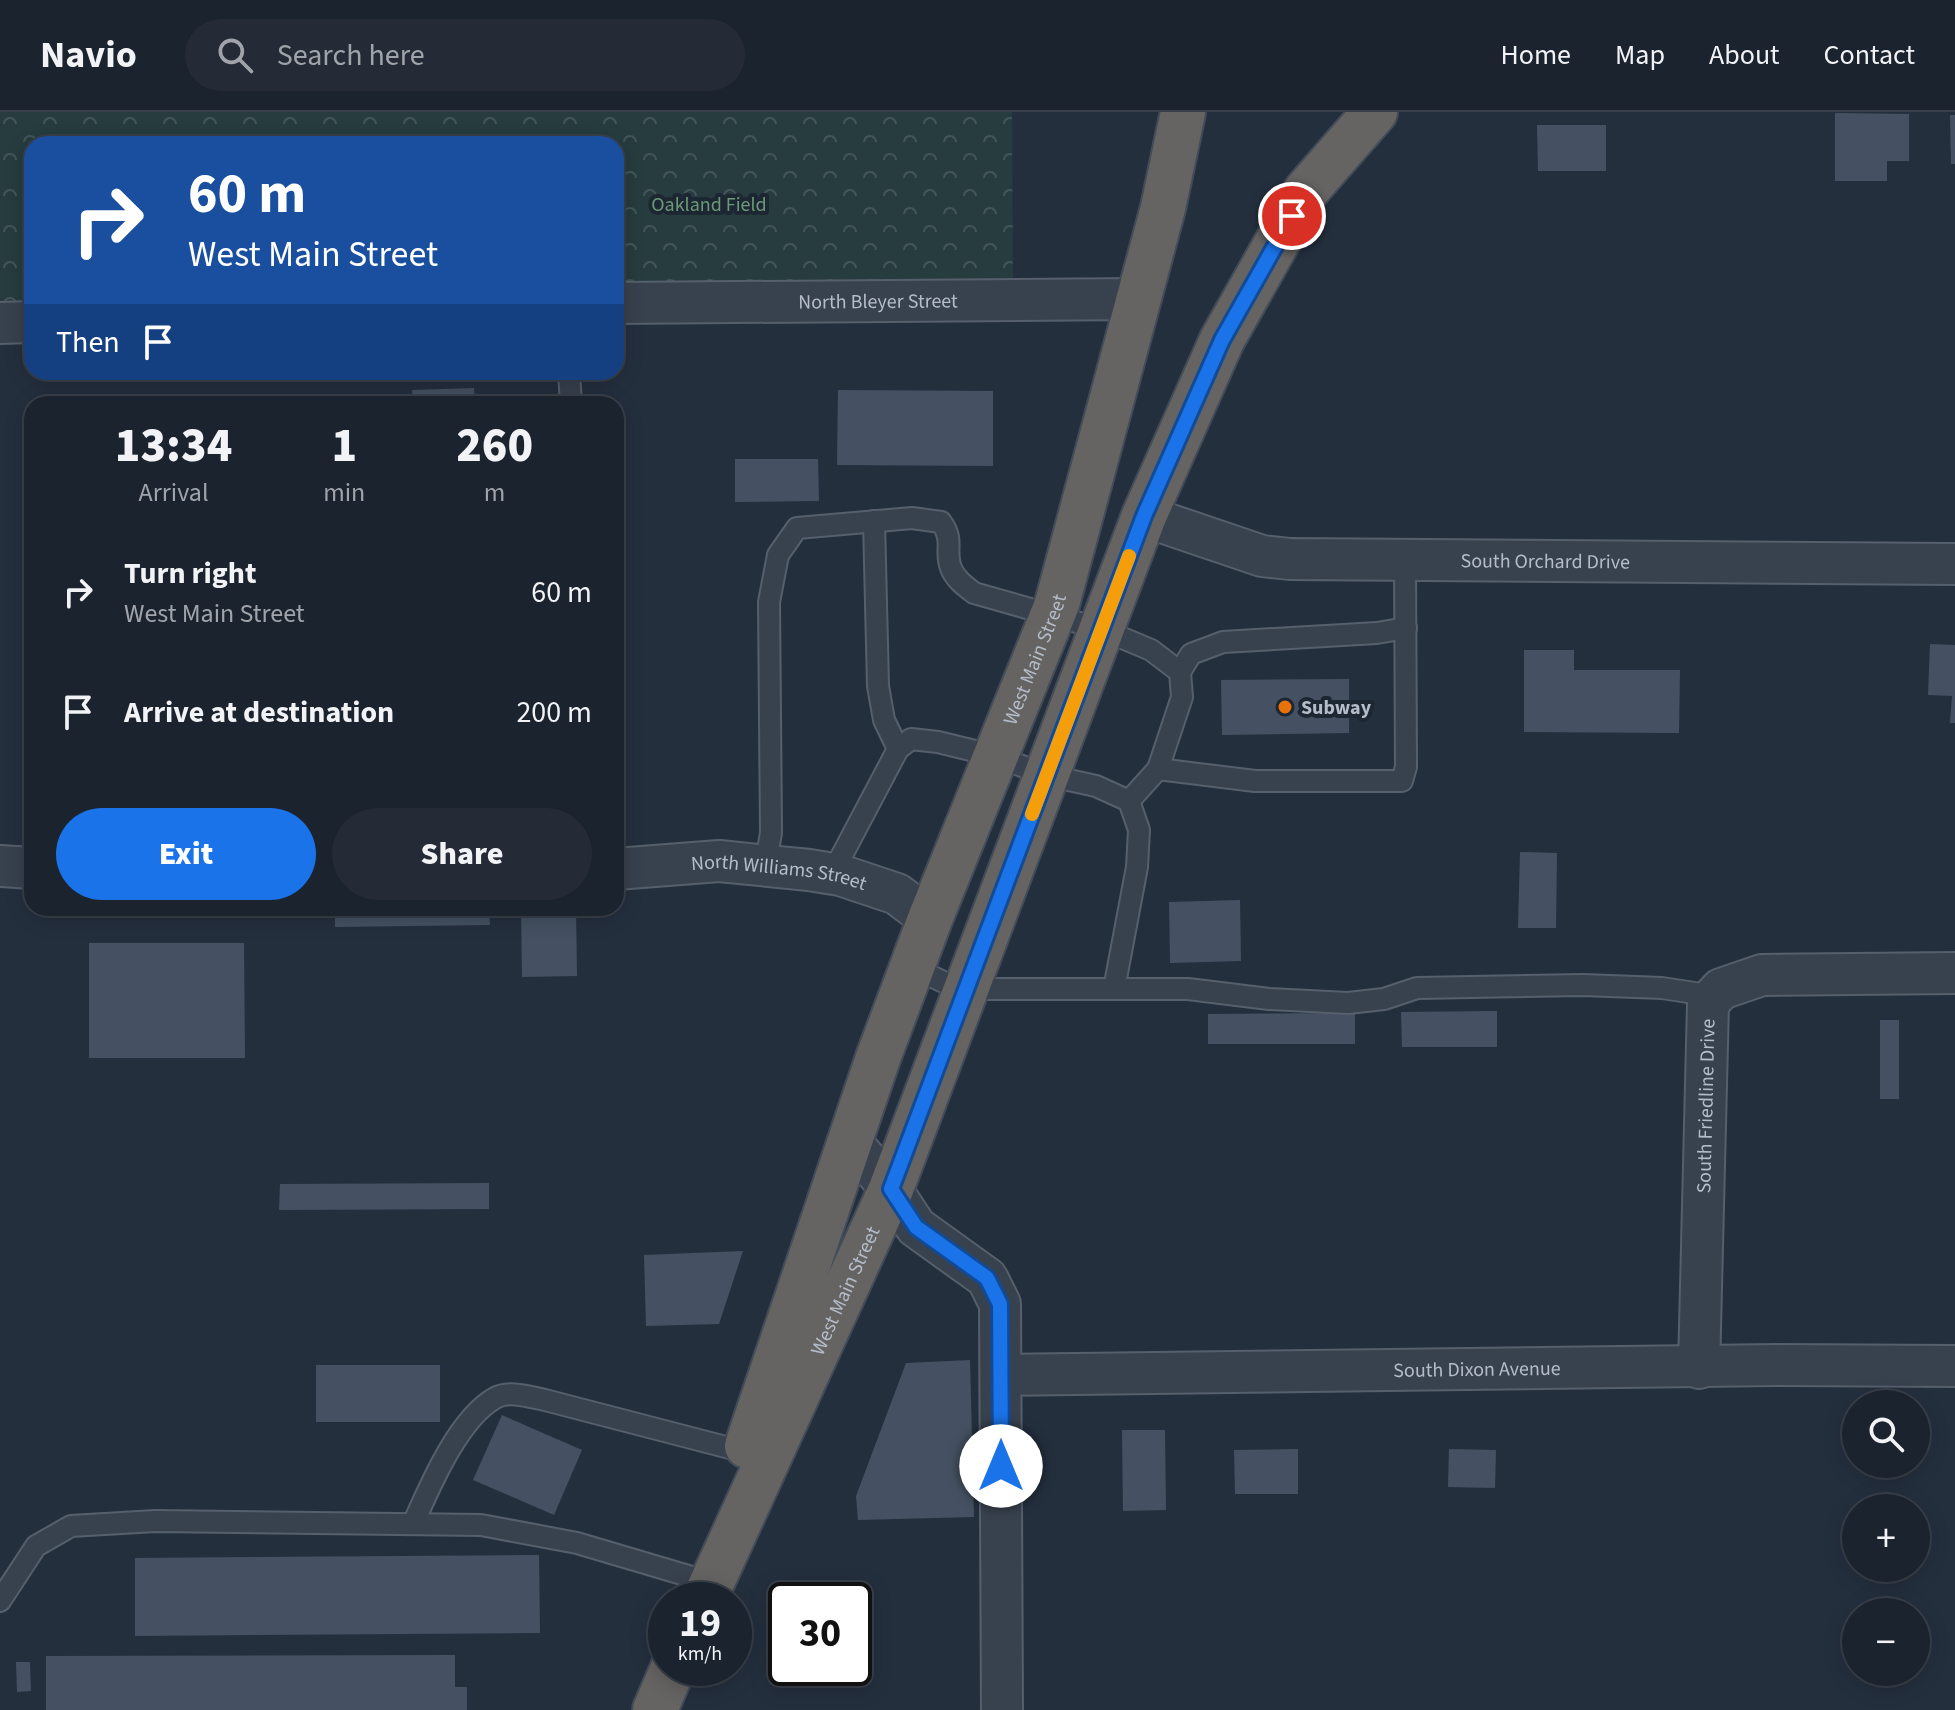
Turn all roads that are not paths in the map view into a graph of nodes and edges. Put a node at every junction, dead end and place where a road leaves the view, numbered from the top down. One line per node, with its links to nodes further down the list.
1 (1183, 112): 3 (highway, West Main Street)
2 (1375, 112): 7 (highway, West Main Street)
3 (1138, 299): 4 (street, North Bleyer Street); 11 (highway, West Main Street)
4 (624, 303)
5 (24, 322): 6 (street)
6 (0, 323)
7 (1144, 516): 9 (street, South Orchard Drive); 13 (highway, West Main Street)
8 (874, 521): 11 (lane); 15 (lane); 20 (lane)
9 (1405, 560): 10 (street, South Orchard Drive); 12 (lane)
10 (1955, 564)
11 (1052, 616): 13 (lane); 16 (highway, West Main Street)
12 (1406, 628): 14 (lane); 17 (lane)
13 (1101, 629): 14 (lane); 18 (highway, West Main Street)
14 (1180, 672): 17 (lane)
15 (898, 749): 16 (lane); 24 (lane)
16 (995, 756): 18 (lane); 25 (highway, West Main Street)
17 (1158, 769): 19 (lane)
18 (1046, 775): 19 (lane); 28 (highway, West Main Street)
19 (1129, 801): 29 (lane)
20 (761, 865): 23 (street, North Williams Street); 24 (street, North Williams Street)
21 (0, 866): 22 (street)
22 (24, 868)
23 (624, 868)
24 (832, 874): 25 (street, North Williams Street)
25 (930, 919): 26 (highway, West Main Street)
26 (912, 967): 28 (lane); 31 (highway, West Main Street)
27 (1955, 973): 30 (street, South Friedline Drive)
28 (966, 989): 29 (lane); 32 (highway, West Main Street)
29 (1114, 989): 30 (lane)
30 (1714, 996): 34 (street, South Friedline Drive)
31 (850, 1141): 32 (street); 36 (highway, West Main Street)
32 (891, 1189): 35 (street); 40 (highway, West Main Street)
33 (1955, 1366): 34 (street, South Dixon Avenue)
34 (1699, 1368): 35 (street, South Dixon Avenue)
35 (1001, 1375): 42 (street)
36 (745, 1452): 37 (lane); 39 (highway, West Main Street)
37 (413, 1524): 38 (lane); 41 (lane)
38 (673, 1582)
39 (704, 1582)
40 (705, 1582)
41 (0, 1601)
42 (1002, 1710)

